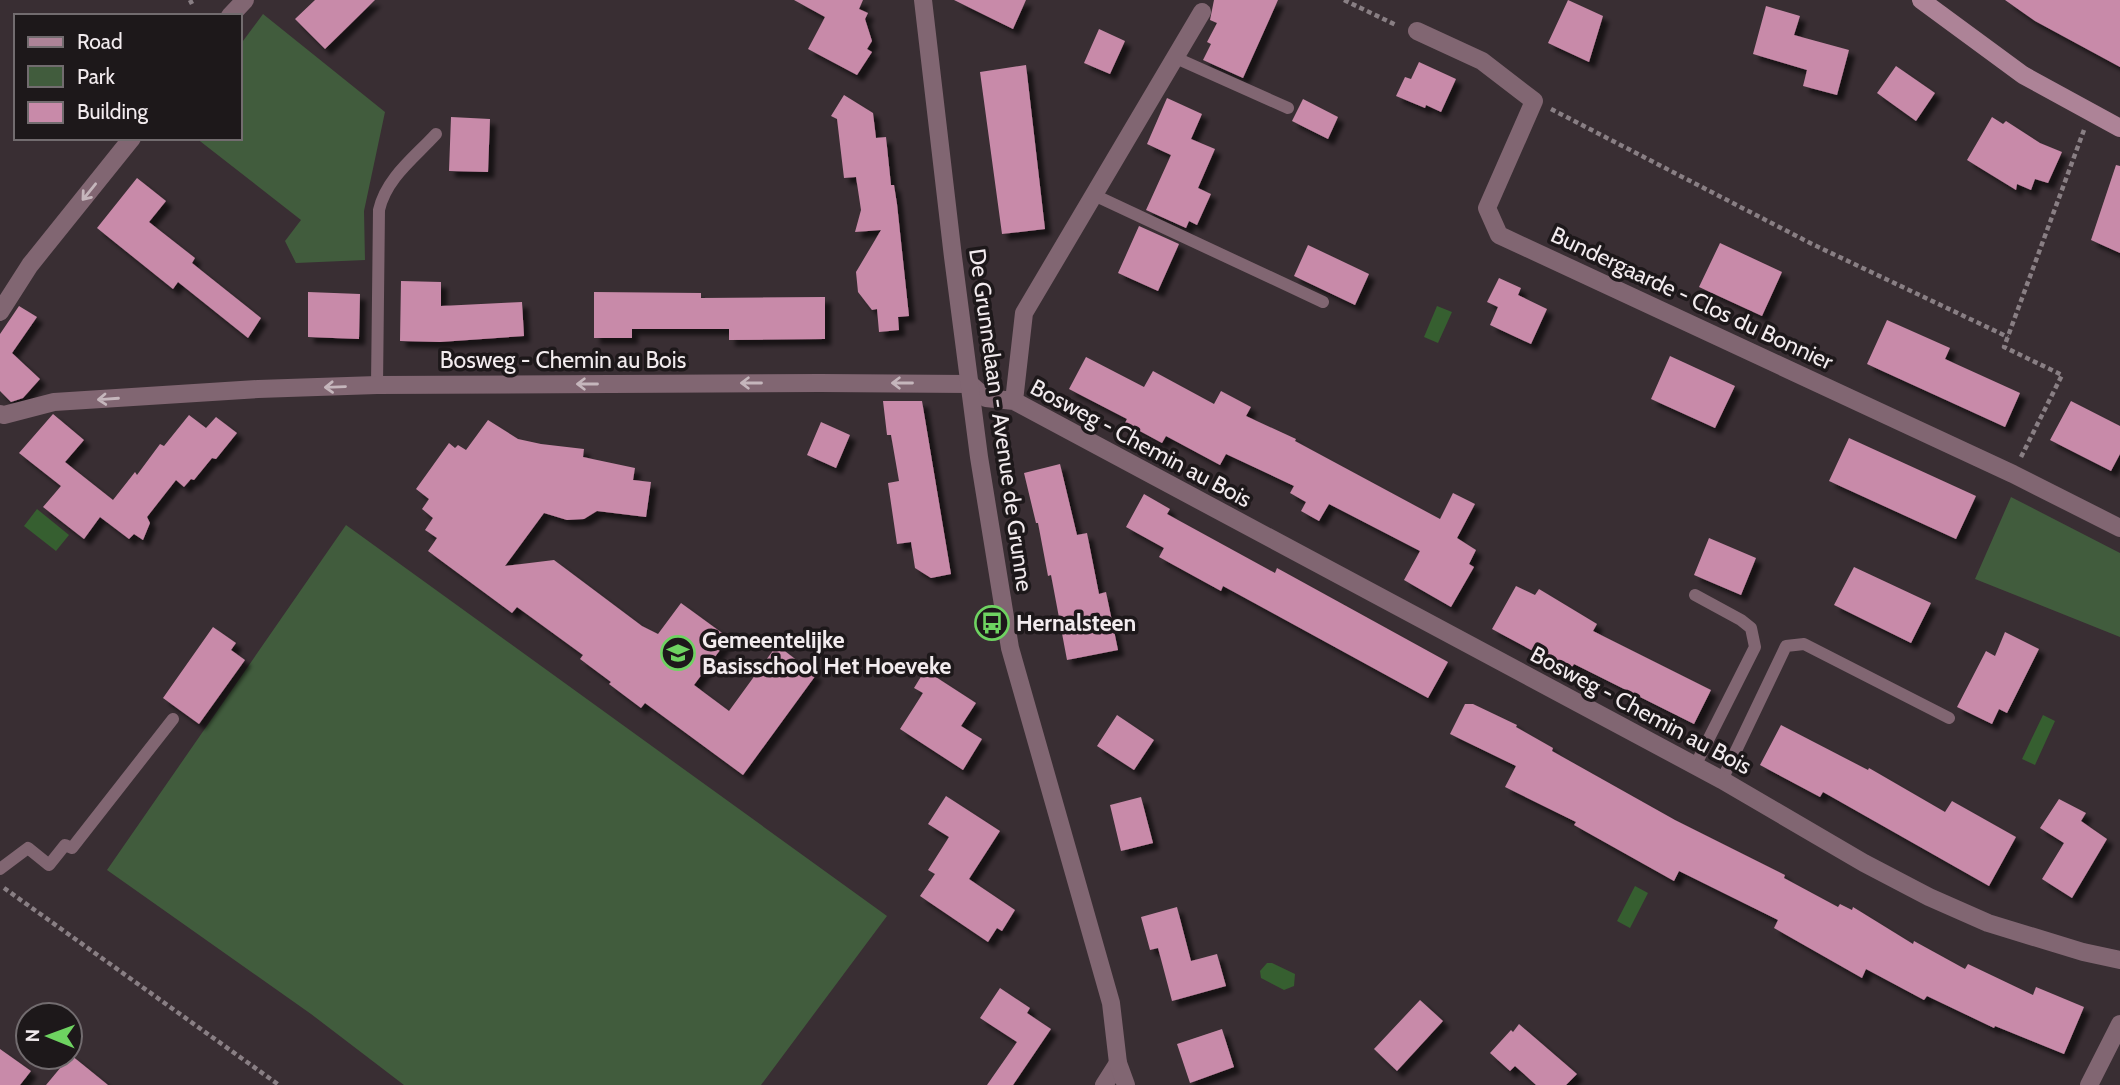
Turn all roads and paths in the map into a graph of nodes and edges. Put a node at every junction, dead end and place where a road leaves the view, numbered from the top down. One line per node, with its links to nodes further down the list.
1 (245, 0): 6 (street)
2 (923, 0): 19 (street, De Grunnelaan - Avenue de Grunne)
3 (1344, 0): 7 (path)
4 (1921, 0): 11 (main road)
5 (1202, 12): 8 (street)
6 (232, 14)
7 (1417, 31): 9 (street)
8 (1176, 58): 10 (lane); 15 (street)
9 (1534, 102): 18 (path); 23 (street, Bundergaarde - Clos du Bonnier)
10 (1288, 108)
11 (2091, 113): 12 (main road); 18 (path)
12 (2120, 128)
13 (436, 134): 20 (lane)
14 (130, 140): 17 (street, one-way to 17)
15 (1094, 195): 16 (lane); 21 (street)
16 (1323, 302)
17 (0, 312)
18 (2008, 337): 23 (path)
19 (970, 384): 20 (street, Bosweg - Chemin au Bois, one-way to 20); 21 (street, Bosweg - Chemin au Bois); 34 (street, De Grunnelaan - Avenue de Grunne)
20 (377, 385): 22 (street, Bosweg - Chemin au Bois, one-way to 22)
21 (1014, 401): 28 (street, Bosweg - Chemin au Bois)
22 (0, 414)
23 (2013, 474): 24 (street, Bundergaarde - Clos du Bonnier)
24 (2120, 528)
25 (1695, 595): 28 (lane)
26 (1949, 718): 29 (lane)
27 (173, 719): 30 (lane)
28 (1695, 766): 29 (street, Bosweg - Chemin au Bois)
29 (1722, 780): 32 (street, Bosweg - Chemin au Bois)
30 (0, 869)
31 (0, 886): 35 (path)
32 (2120, 960)
33 (2120, 1024): 38 (street)
34 (1118, 1063): 36 (street); 37 (street, De Grunnelaan - Avenue de Grunne)
35 (279, 1085)
36 (1104, 1085)
37 (1126, 1085)
38 (2089, 1085)

